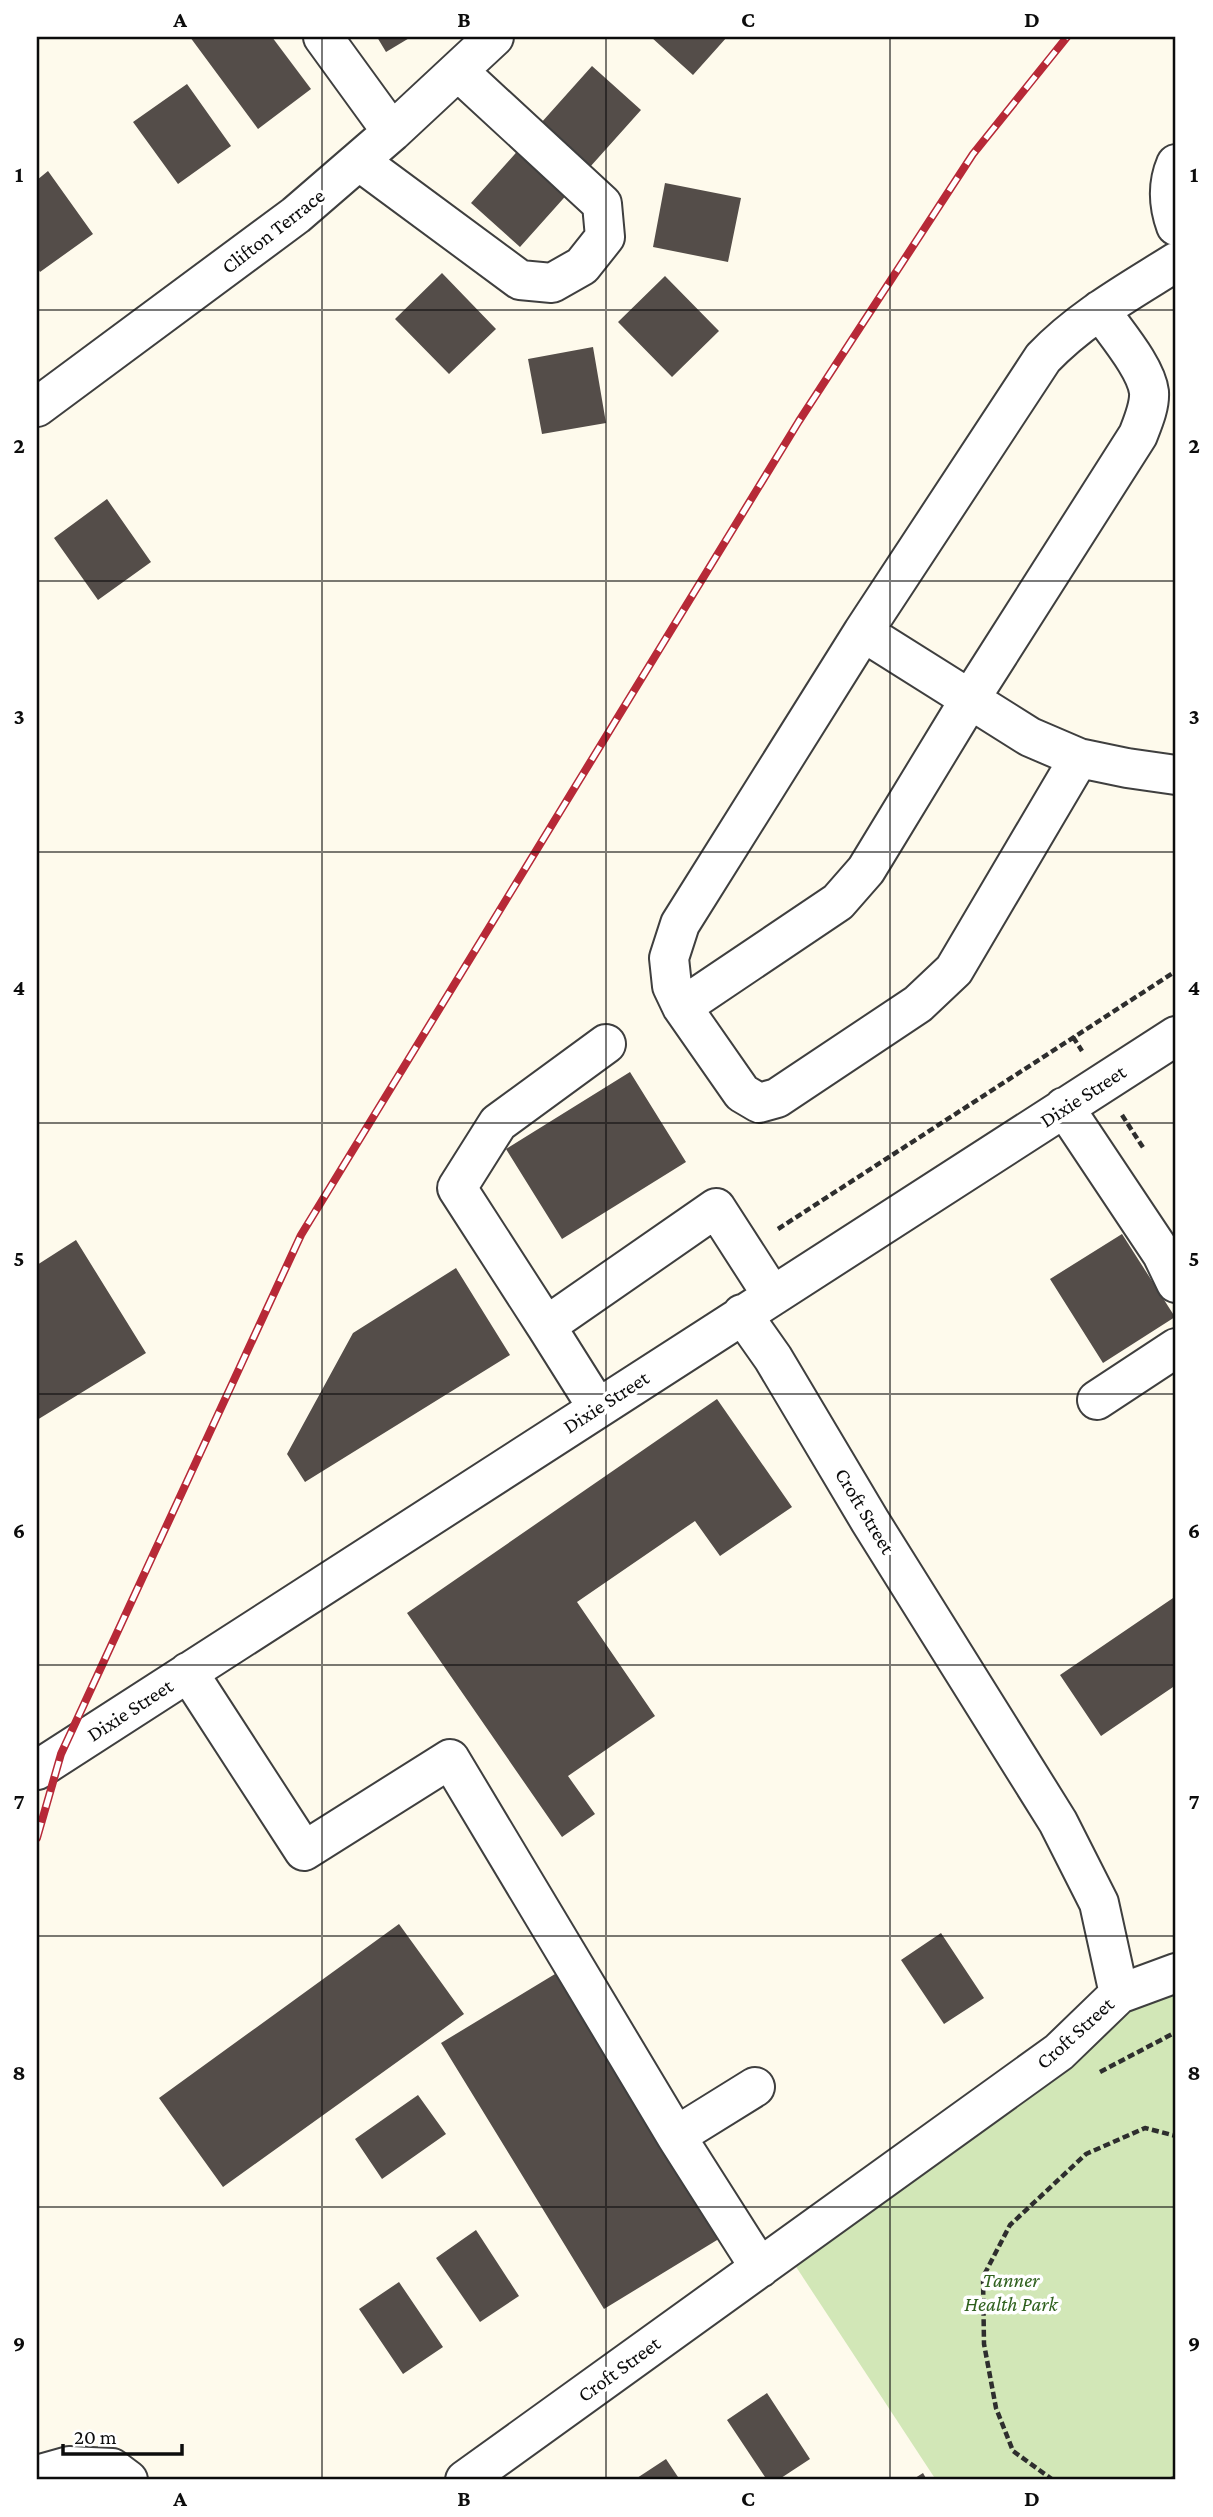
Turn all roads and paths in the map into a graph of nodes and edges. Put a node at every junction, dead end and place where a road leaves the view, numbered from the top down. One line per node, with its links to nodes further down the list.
1 (323, 37): 4 (street)
2 (494, 37): 3 (street, Clifton Terrace)
3 (458, 71): 4 (street, Clifton Terrace); 5 (street)
4 (392, 132): 5 (street, Clifton Terrace)
5 (359, 161): 10 (street, Clifton Terrace)
6 (1176, 164): 7 (street)
7 (1176, 226)
8 (1176, 262): 9 (street)
9 (1100, 310): 11 (street); 12 (street)
10 (37, 407)
11 (863, 632): 12 (street); 16 (street)
12 (970, 699): 13 (street); 16 (street)
13 (1079, 758): 14 (street); 16 (street)
14 (1176, 775)
15 (1176, 971): 20 (path)
16 (682, 1007)
17 (1176, 1036): 19 (street, Dixie Street)
18 (606, 1044): 23 (street)
19 (1064, 1107): 21 (street); 22 (street, Dixie Street)
20 (774, 1236)
21 (1176, 1283)
22 (757, 1305): 23 (street, Croft Street); 26 (street, Dixie Street); 30 (street, Croft Street)
23 (546, 1326): 26 (street)
24 (1176, 1348): 25 (street)
25 (1097, 1400)
26 (597, 1407): 27 (street, Dixie Street)
27 (188, 1672): 28 (street, Dixie Street); 32 (street)
28 (37, 1770)
29 (1176, 1973): 30 (street)
30 (1119, 1994): 34 (street, Croft Street)
31 (755, 2087): 32 (street)
32 (676, 2136): 34 (street)
33 (1176, 2136): 39 (path)
34 (760, 2268): 38 (street, Croft Street)
35 (37, 2474): 37 (street)
36 (1176, 2478): 40 (path)
37 (128, 2480)
38 (465, 2480)
39 (1053, 2480)
40 (1168, 2480)

